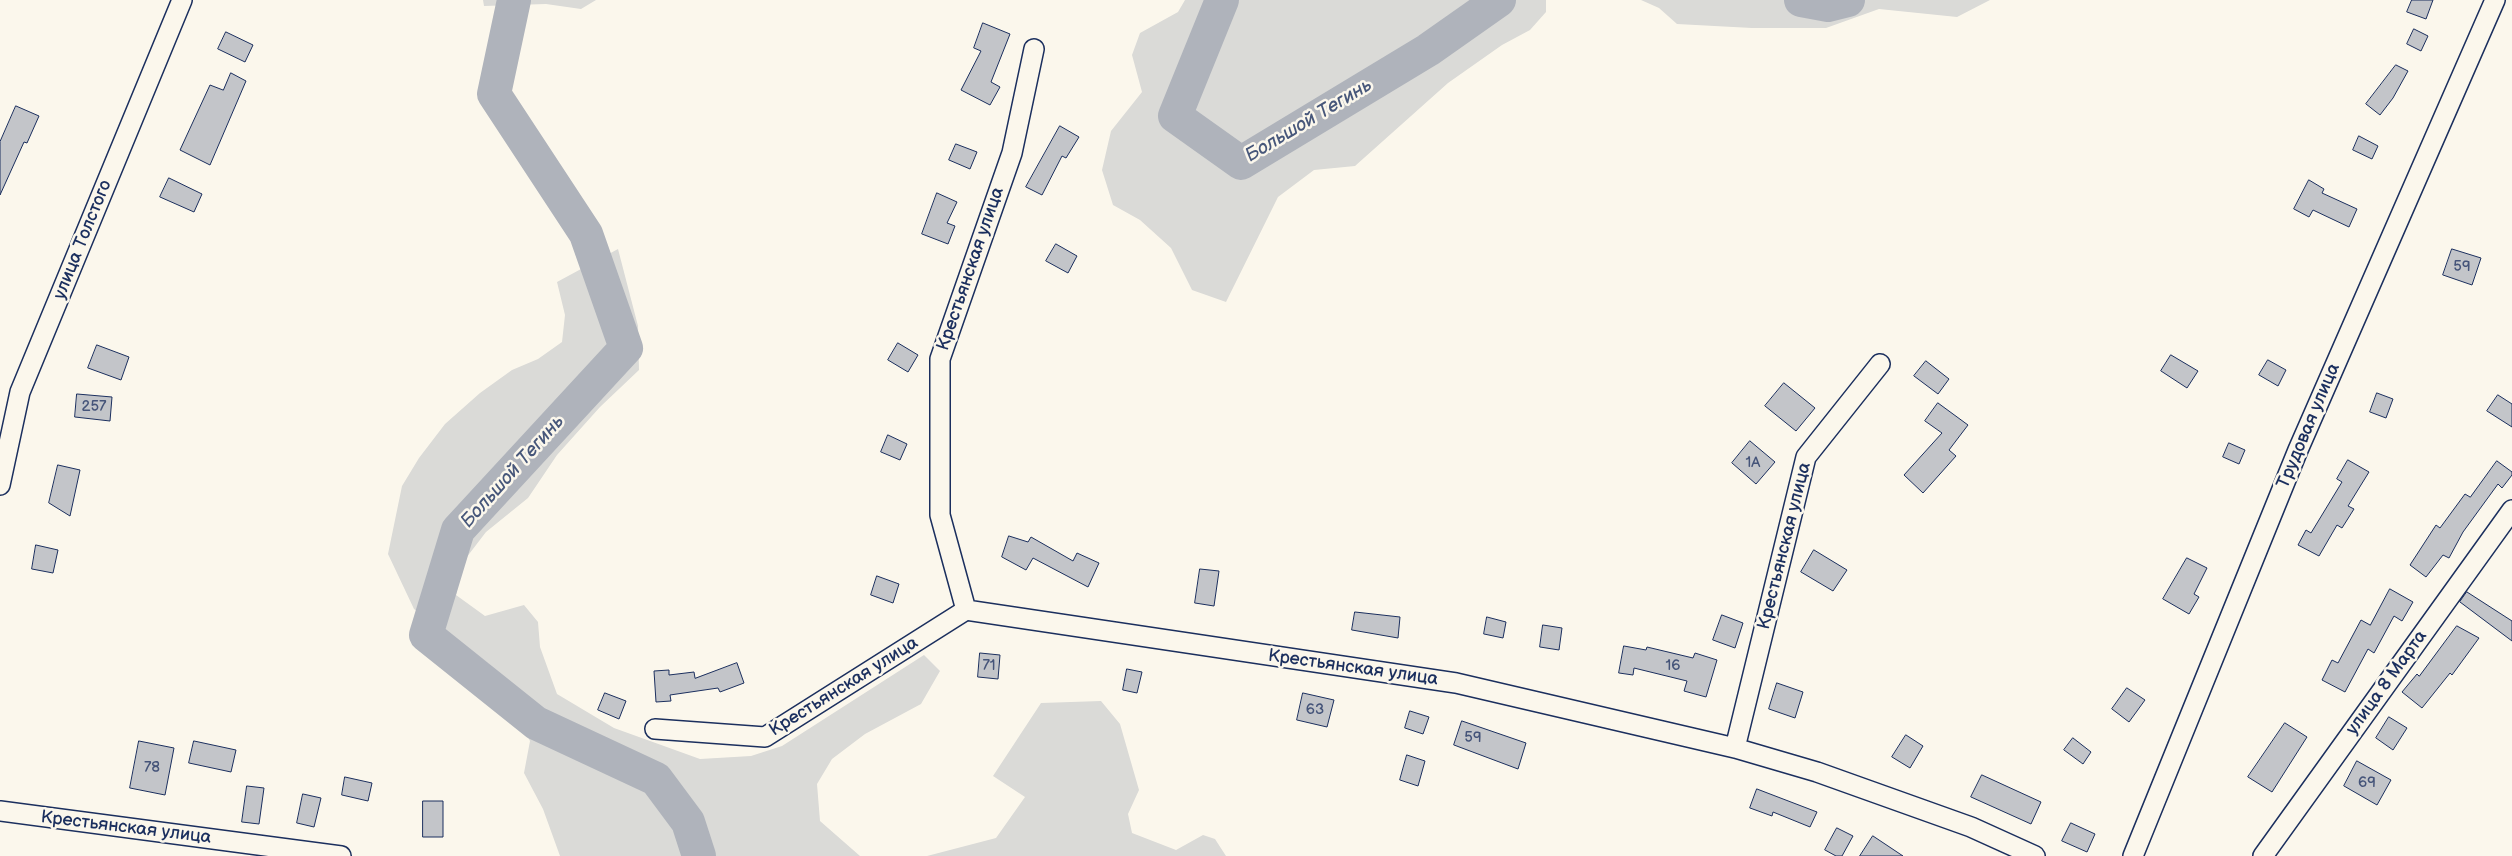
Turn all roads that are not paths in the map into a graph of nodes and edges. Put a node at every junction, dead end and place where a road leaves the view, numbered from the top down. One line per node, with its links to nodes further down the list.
1 (182, 0): 5 (street, улица Толстого)
2 (2495, 0): 13 (street, Трудовая улица)
3 (1034, 48): 7 (street, Крестьянская улица)
4 (1880, 364): 9 (street, Крестьянская улица)
5 (0, 485)
6 (2512, 510): 14 (street, улица 8 Марта)
7 (966, 610): 8 (street, Крестьянская улица); 9 (street, Крестьянская улица)
8 (655, 730)
9 (1735, 748): 12 (street, Крестьянская улица)
10 (0, 811): 11 (street, Крестьянская улица)
11 (341, 856)
12 (2035, 856)
13 (2133, 856)
14 (2263, 856)

